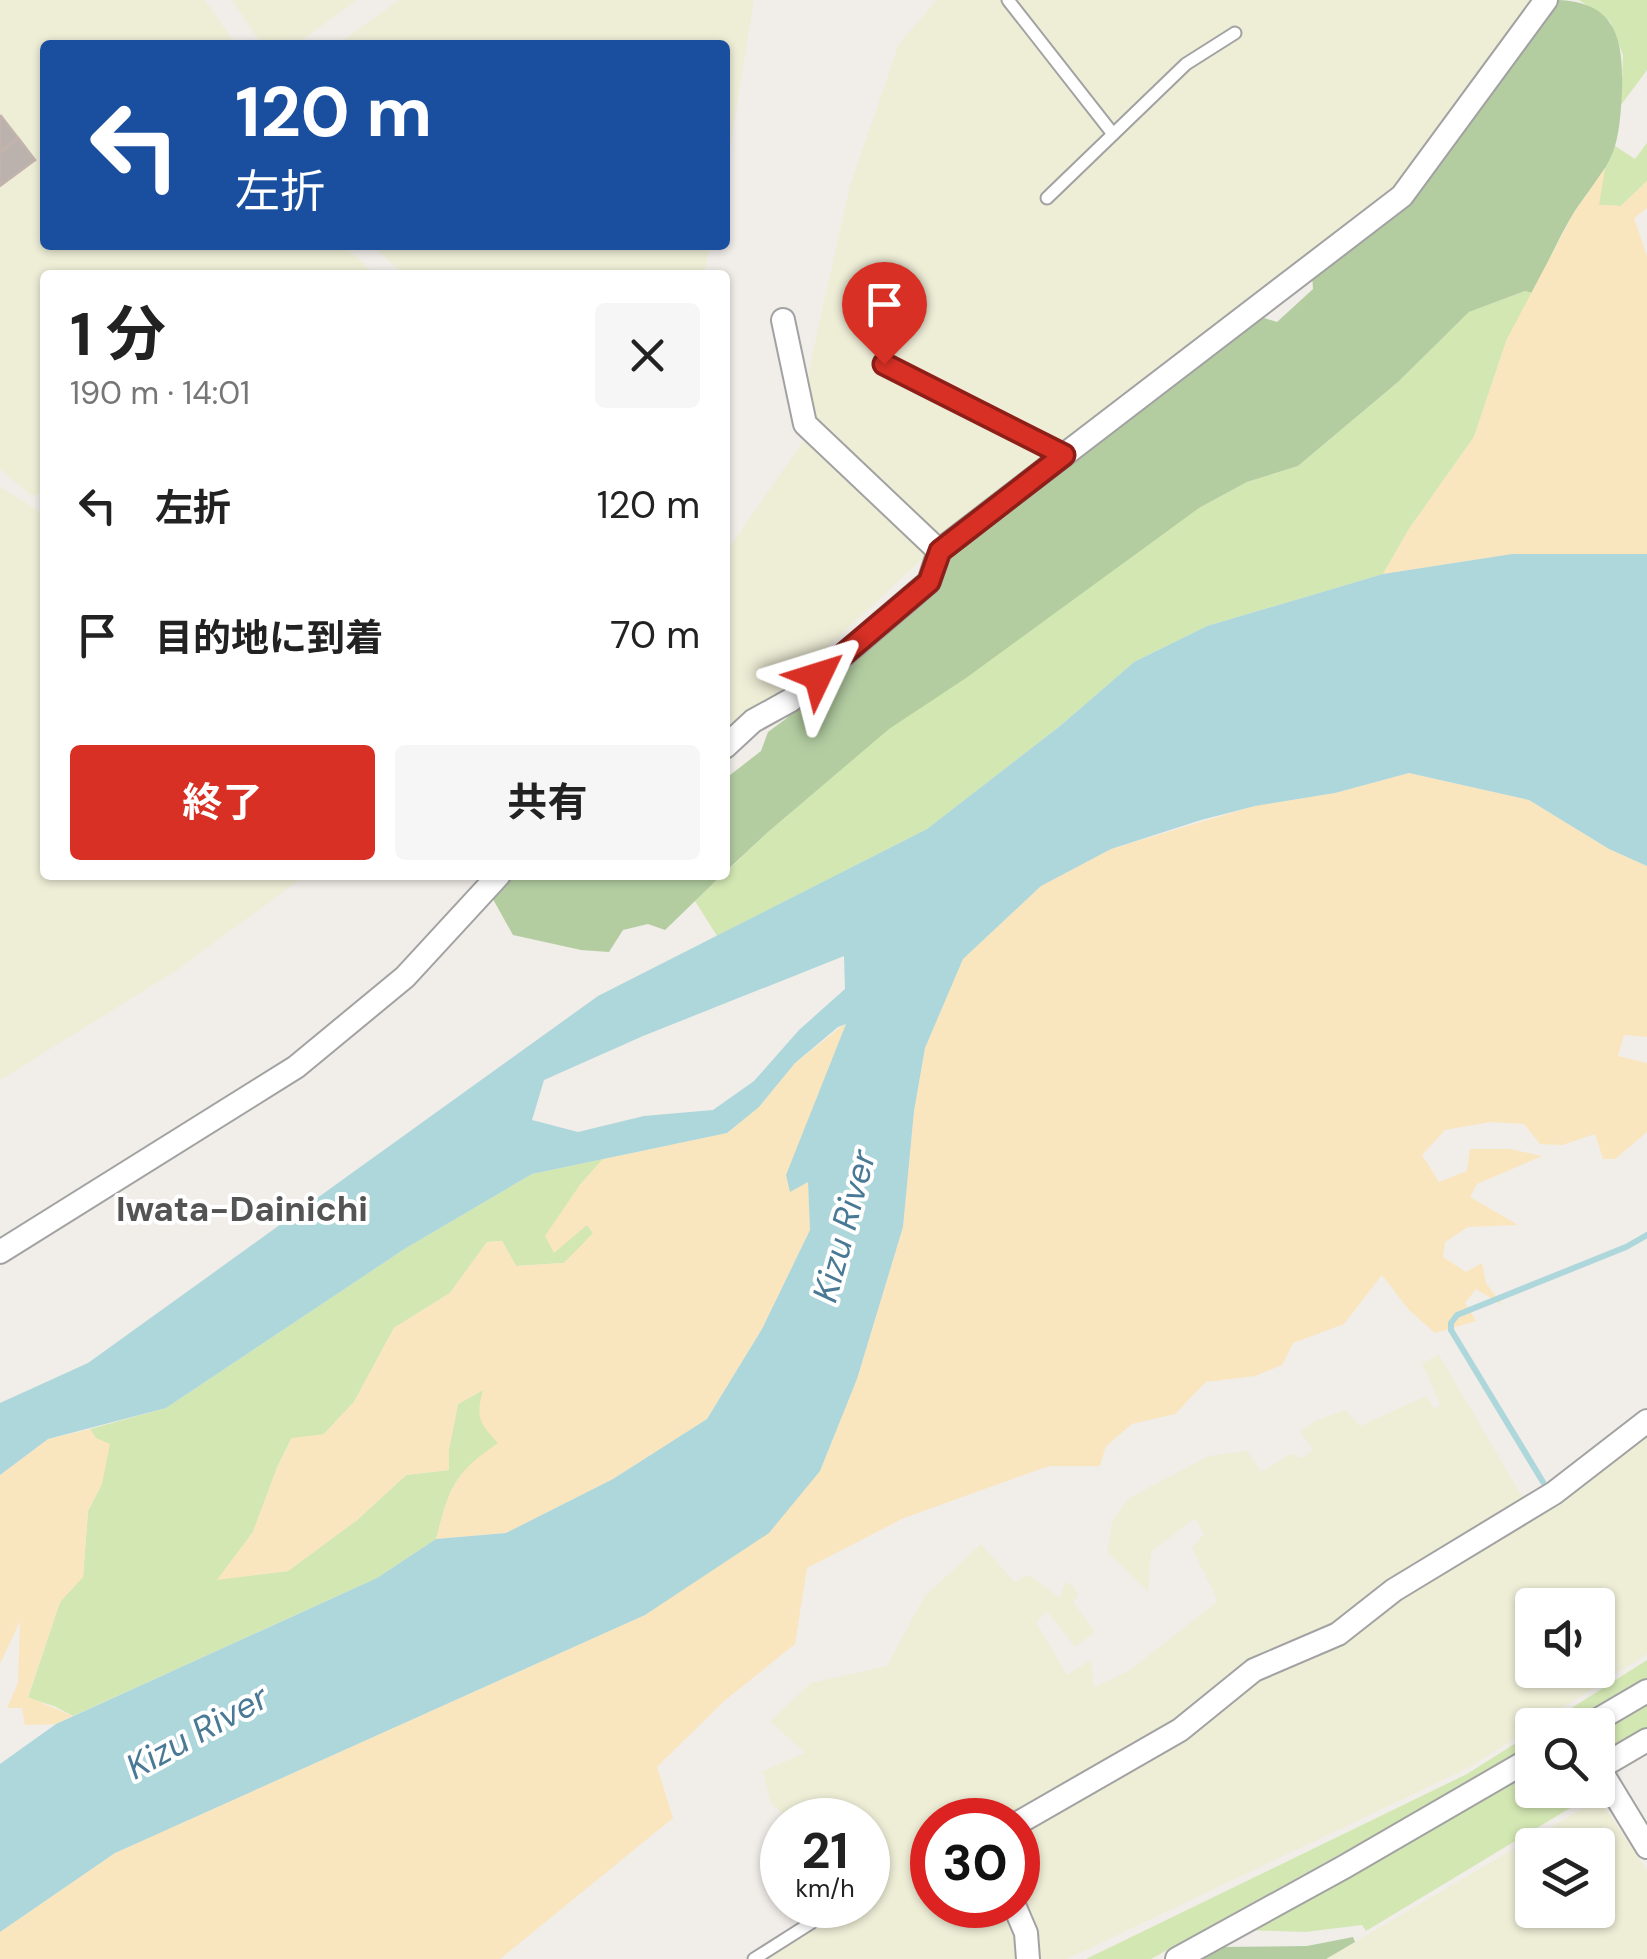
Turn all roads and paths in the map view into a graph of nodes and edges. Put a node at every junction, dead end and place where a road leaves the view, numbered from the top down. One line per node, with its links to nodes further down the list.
1 (1008, 0): 4 (lane)
2 (1546, 0): 8 (street)
3 (1235, 34): 4 (lane)
4 (1113, 134): 5 (lane)
5 (1046, 198)
6 (782, 320): 9 (street)
7 (884, 364): 8 (lane)
8 (1064, 455): 9 (street)
9 (940, 551): 10 (street)
10 (730, 742)
11 (494, 880): 12 (street)
12 (0, 1252)
13 (1647, 1421): 18 (street)
14 (1647, 1691): 15 (street)
15 (1615, 1710)
16 (1647, 1740): 19 (street)
17 (1515, 1768): 24 (street)
18 (1040, 1810)
19 (1647, 1846)
20 (802, 1928): 22 (lane)
21 (1024, 1928): 23 (street)
22 (754, 1959)
23 (1028, 1959)
24 (1177, 1959)

